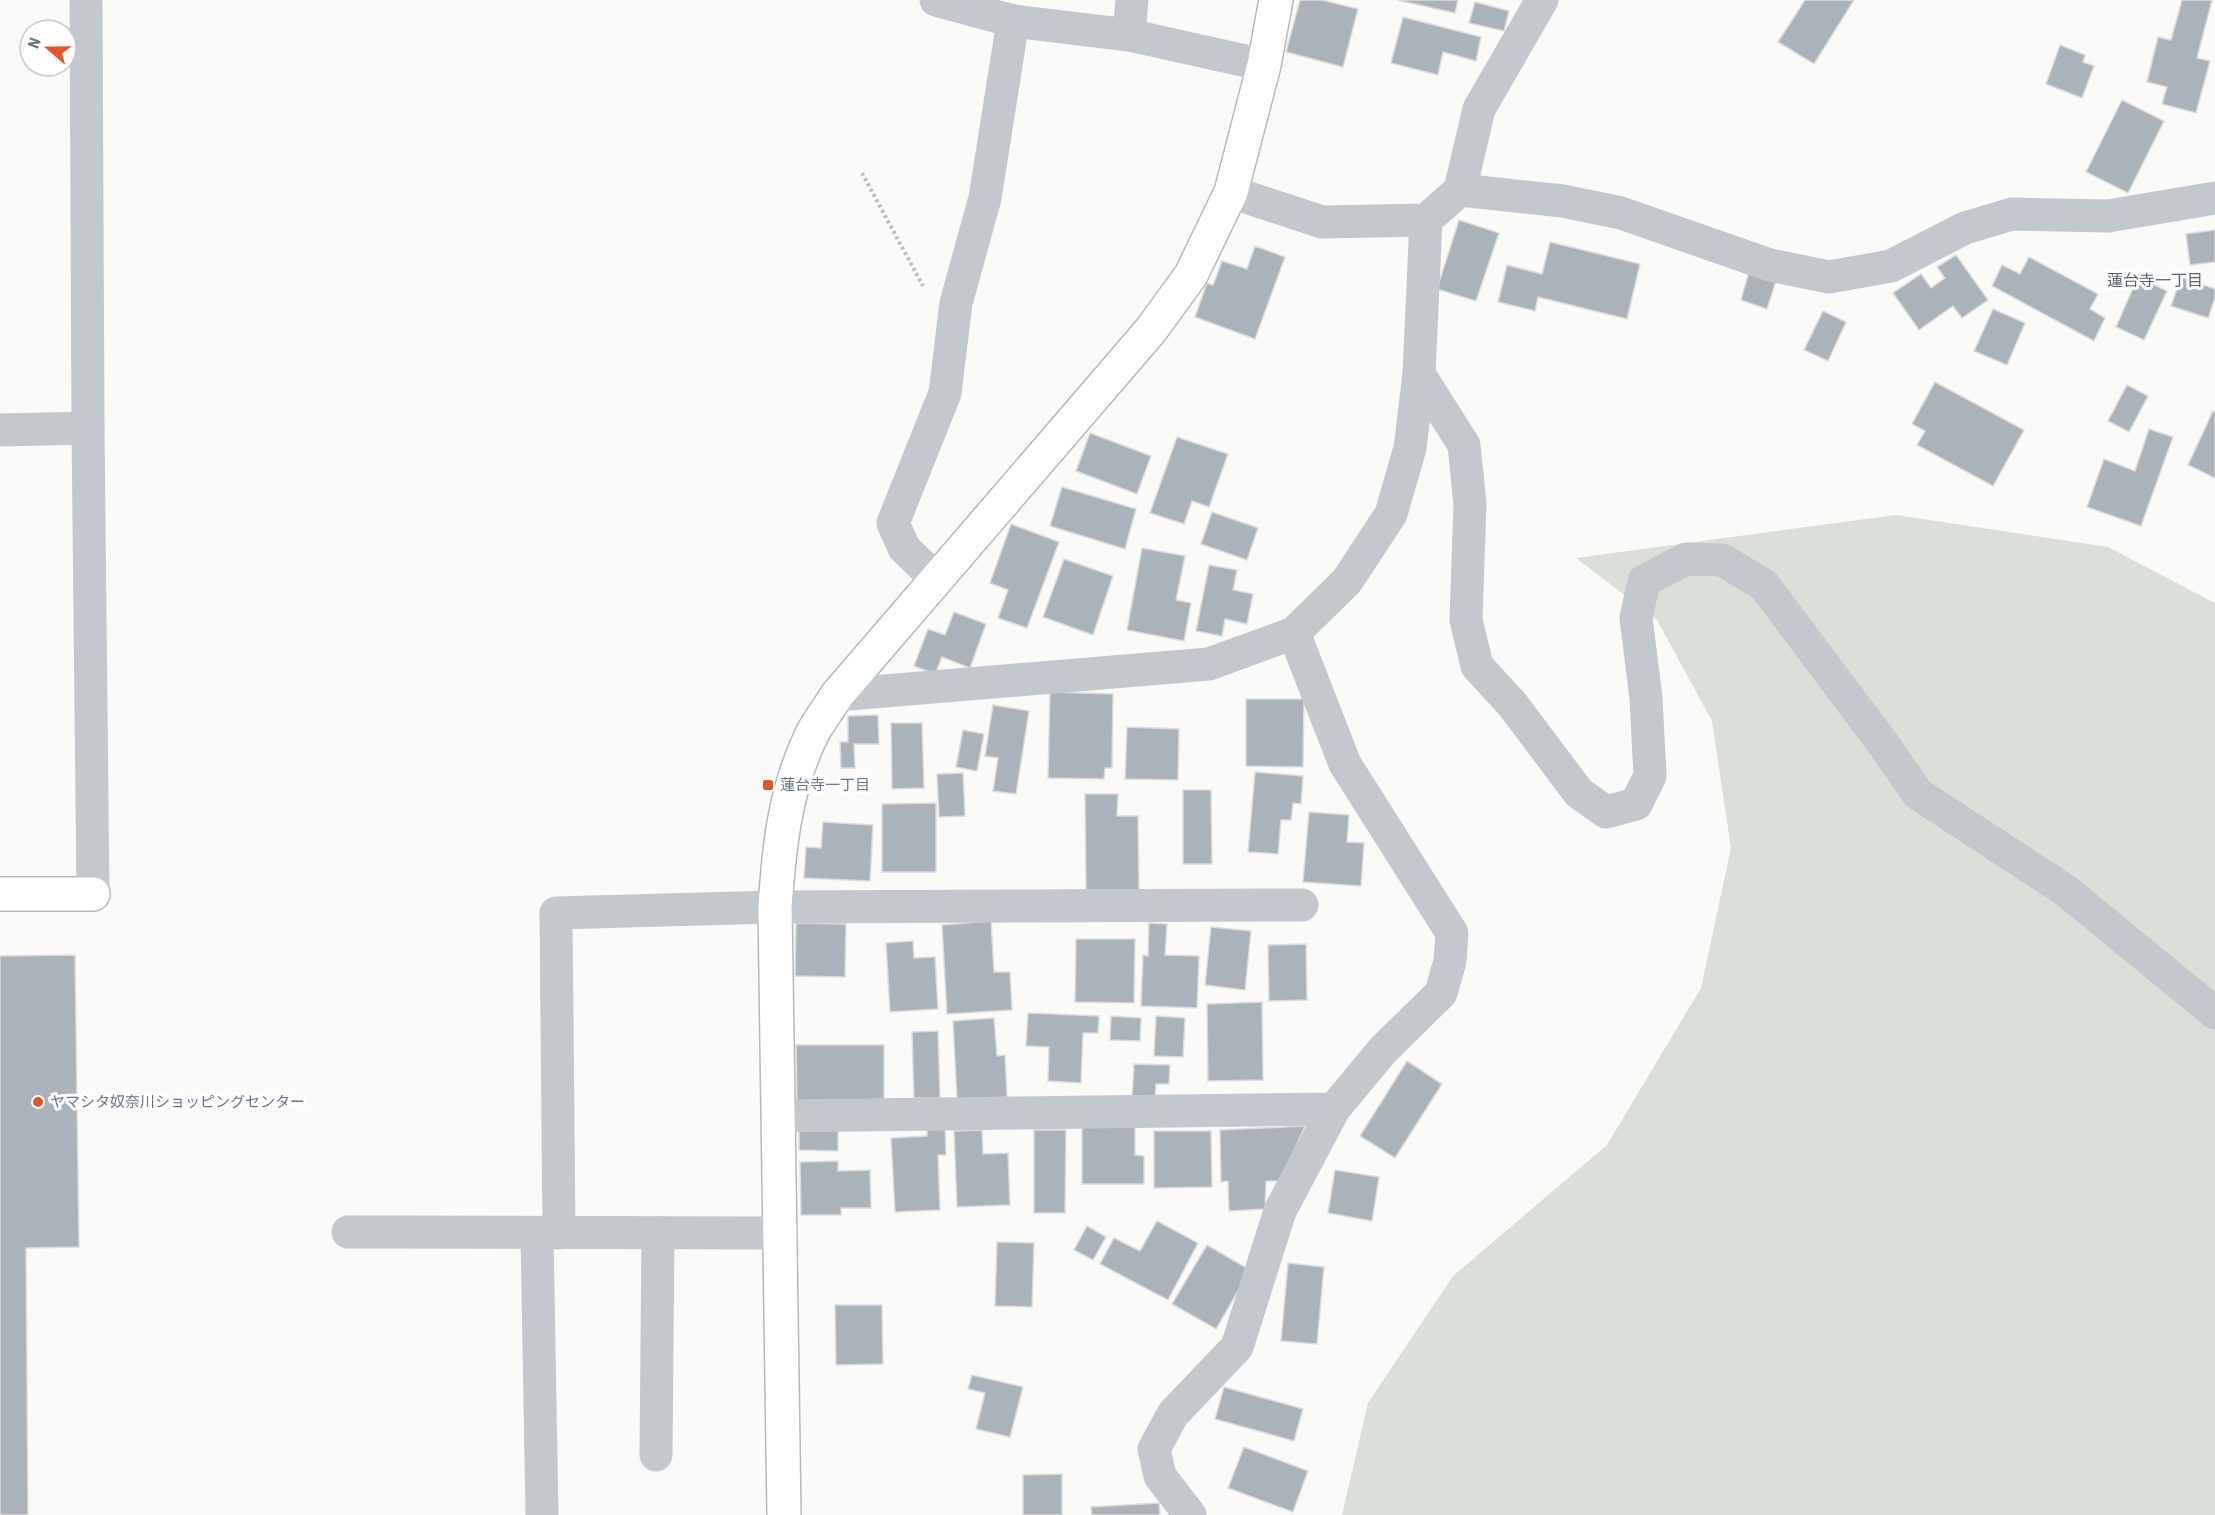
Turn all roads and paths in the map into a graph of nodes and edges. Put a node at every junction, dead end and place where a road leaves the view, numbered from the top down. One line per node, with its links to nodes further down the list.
1 (86, 0): 16 (street)
2 (936, 0): 6 (street)
3 (1132, 0): 7 (street)
4 (1276, 0): 8 (street)
5 (1542, 0): 10 (street)
6 (1013, 21): 7 (street); 14 (street)
7 (1129, 35): 8 (street)
8 (1264, 65): 11 (street)
9 (862, 173): 14 (path)
10 (1460, 190): 12 (street); 13 (street)
11 (1231, 192): 13 (street); 18 (street)
12 (2215, 198)
13 (1426, 220): 15 (street)
14 (956, 303): 18 (street)
15 (1419, 374): 19 (street); 24 (street)
16 (88, 428): 17 (street); 21 (street)
17 (0, 430)
18 (936, 579): 20 (street)
19 (1294, 633): 20 (street); 25 (street)
20 (837, 695): 23 (street)
21 (0, 894)
22 (1302, 905): 23 (street)
23 (775, 907): 26 (street); 28 (street)
24 (2215, 1013)
25 (1334, 1109): 26 (street); 34 (street)
26 (779, 1116): 30 (street)
27 (348, 1232): 28 (street)
28 (548, 1233): 29 (street); 32 (street)
29 (658, 1233): 30 (street); 31 (street)
30 (781, 1233): 33 (street)
31 (656, 1455)
32 (542, 1515)
33 (784, 1515)
34 (1190, 1515)

